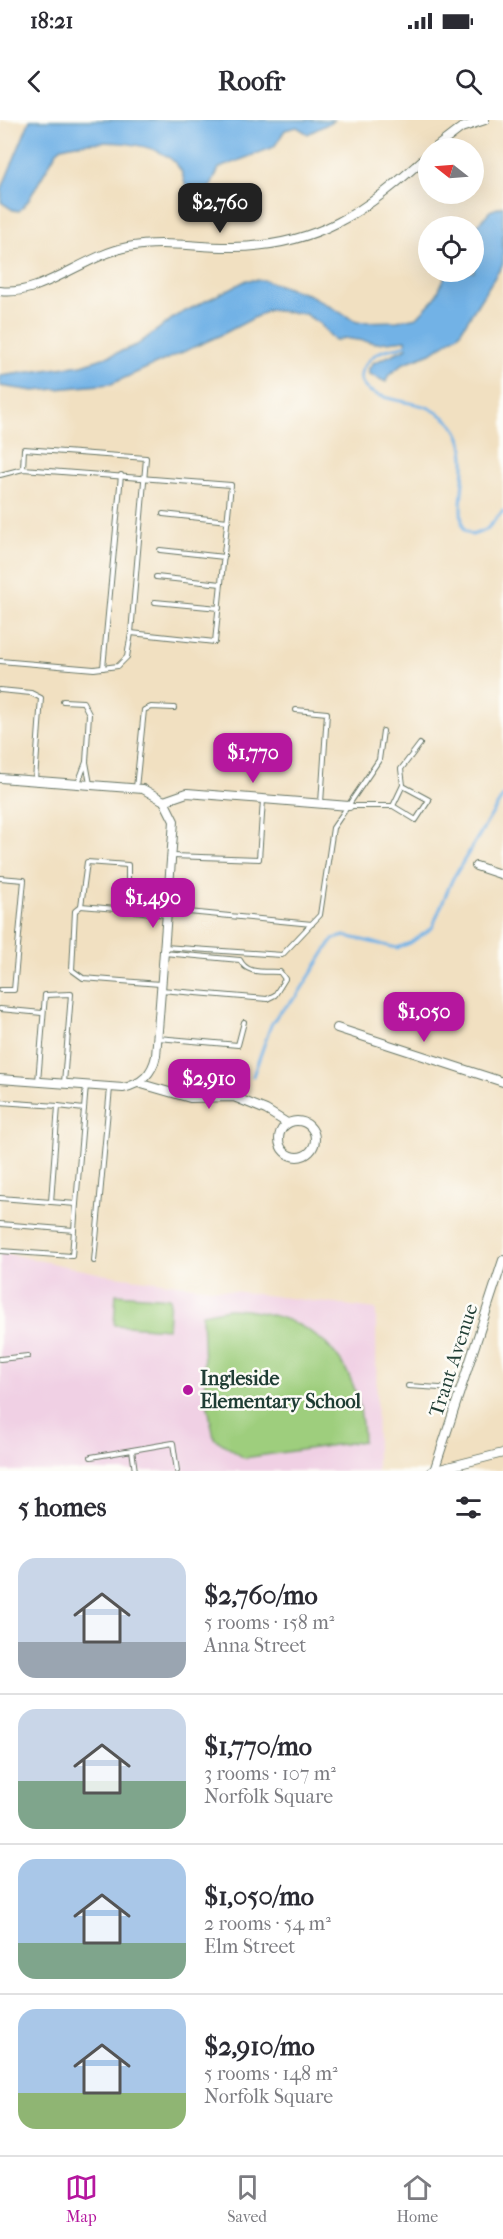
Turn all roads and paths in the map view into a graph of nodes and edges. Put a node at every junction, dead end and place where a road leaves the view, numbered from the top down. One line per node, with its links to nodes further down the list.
1 (485, 120): 2 (street)
2 (448, 138)
3 (418, 164): 4 (street)
4 (0, 291)
5 (23, 469): 6 (lane); 7 (lane); 8 (lane)
6 (0, 475)
7 (120, 475): 8 (lane); 19 (lane)
8 (144, 477): 10 (lane); 17 (lane)
9 (163, 514): 10 (lane)
10 (228, 521): 12 (lane)
11 (160, 550): 12 (lane)
12 (224, 557): 14 (lane)
13 (156, 577): 14 (lane)
14 (221, 585): 16 (lane)
15 (155, 602): 16 (lane)
16 (219, 609): 17 (lane)
17 (131, 633): 19 (lane)
18 (0, 661): 19 (lane)
19 (103, 668)
20 (0, 690): 28 (lane)
21 (63, 701): 26 (lane)
22 (174, 708): 32 (lane)
23 (296, 710): 35 (lane)
24 (383, 731): 36 (lane)
25 (420, 744): 31 (lane)
26 (86, 762): 29 (lane); 30 (lane)
27 (0, 778): 28 (street)
28 (35, 781): 29 (street)
29 (78, 784): 30 (street)
30 (91, 785): 32 (street)
31 (403, 785): 37 (lane); 37 (lane)
32 (136, 789): 34 (street)
33 (263, 798): 34 (street); 35 (street); 38 (lane)
34 (164, 801): 38 (street)
35 (321, 803): 36 (street)
36 (350, 806): 37 (lane); 45 (lane)
37 (393, 806)
38 (172, 856): 44 (street)
39 (476, 866): 40 (street)
40 (503, 875)
41 (0, 878): 48 (lane)
42 (81, 906): 43 (lane); 43 (lane); 47 (lane)
43 (128, 910): 44 (lane)
44 (167, 912): 45 (lane); 46 (street)
45 (312, 924): 46 (lane)
46 (164, 950): 47 (street); 47 (lane)
47 (161, 987): 53 (street)
48 (0, 990)
49 (0, 1010): 50 (lane)
50 (42, 1013): 55 (lane); 58 (lane)
51 (244, 1022): 53 (lane)
52 (337, 1028): 56 (street)
53 (157, 1038): 57 (street)
54 (0, 1079): 55 (street)
55 (38, 1082): 58 (street)
56 (503, 1082)
57 (138, 1083): 60 (street); 64 (street)
58 (64, 1084): 59 (street)
59 (86, 1085): 60 (street); 63 (lane)
60 (110, 1087): 71 (lane)
61 (0, 1102): 62 (lane)
62 (58, 1106): 63 (lane); 66 (lane)
63 (84, 1108): 67 (lane)
64 (287, 1123): 64 (street)
65 (0, 1198): 66 (lane)
66 (51, 1202): 67 (lane)
67 (76, 1204): 69 (lane)
68 (0, 1224): 69 (lane)
69 (74, 1230): 70 (lane)
70 (0, 1251)
71 (94, 1260)
72 (503, 1260): 76 (street, Trant Avenue)
73 (28, 1356): 74 (lane)
74 (0, 1359)
75 (408, 1386): 76 (lane)
76 (460, 1394): 82 (street, Trant Avenue)
77 (132, 1450): 79 (lane); 80 (lane); 81 (lane)
78 (503, 1453): 82 (street)
79 (92, 1457)
80 (135, 1471)
81 (177, 1471)
82 (433, 1471)

